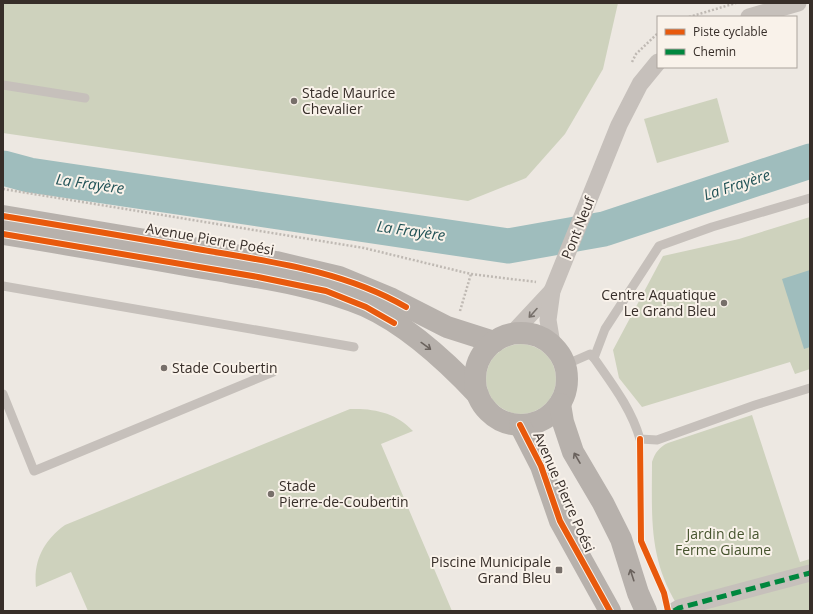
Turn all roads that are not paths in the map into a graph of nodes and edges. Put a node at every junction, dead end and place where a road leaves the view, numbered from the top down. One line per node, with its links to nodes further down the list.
1 (798, 3): 2 (street)
2 (752, 16)
3 (657, 63): 10 (street, Pont Neuf)
4 (3, 85): 5 (lane)
5 (85, 98)
6 (810, 198): 14 (lane)
7 (3, 216): 11 (main road, Avenue Pierre Poési)
8 (3, 234): 19 (main road, one-way to 19)
9 (3, 286): 13 (lane)
10 (552, 291): 11 (street, one-way to 11); 12 (street)
11 (503, 338): 12 (main road); 19 (main road)
12 (552, 344): 15 (main road)
13 (354, 347)
14 (594, 358): 15 (lane); 17 (lane)
15 (564, 362): 20 (main road)
16 (274, 372): 18 (lane)
17 (810, 388)
18 (3, 394)
19 (478, 395): 21 (main road)
20 (560, 404): 21 (main road); 25 (main road, Avenue Pierre Poési, one-way to 20)
21 (520, 425): 24 (main road, Avenue Pierre Poési)
22 (810, 573): 23 (street)
23 (693, 608): 26 (street)
24 (610, 611)
25 (646, 611)
26 (674, 611)

